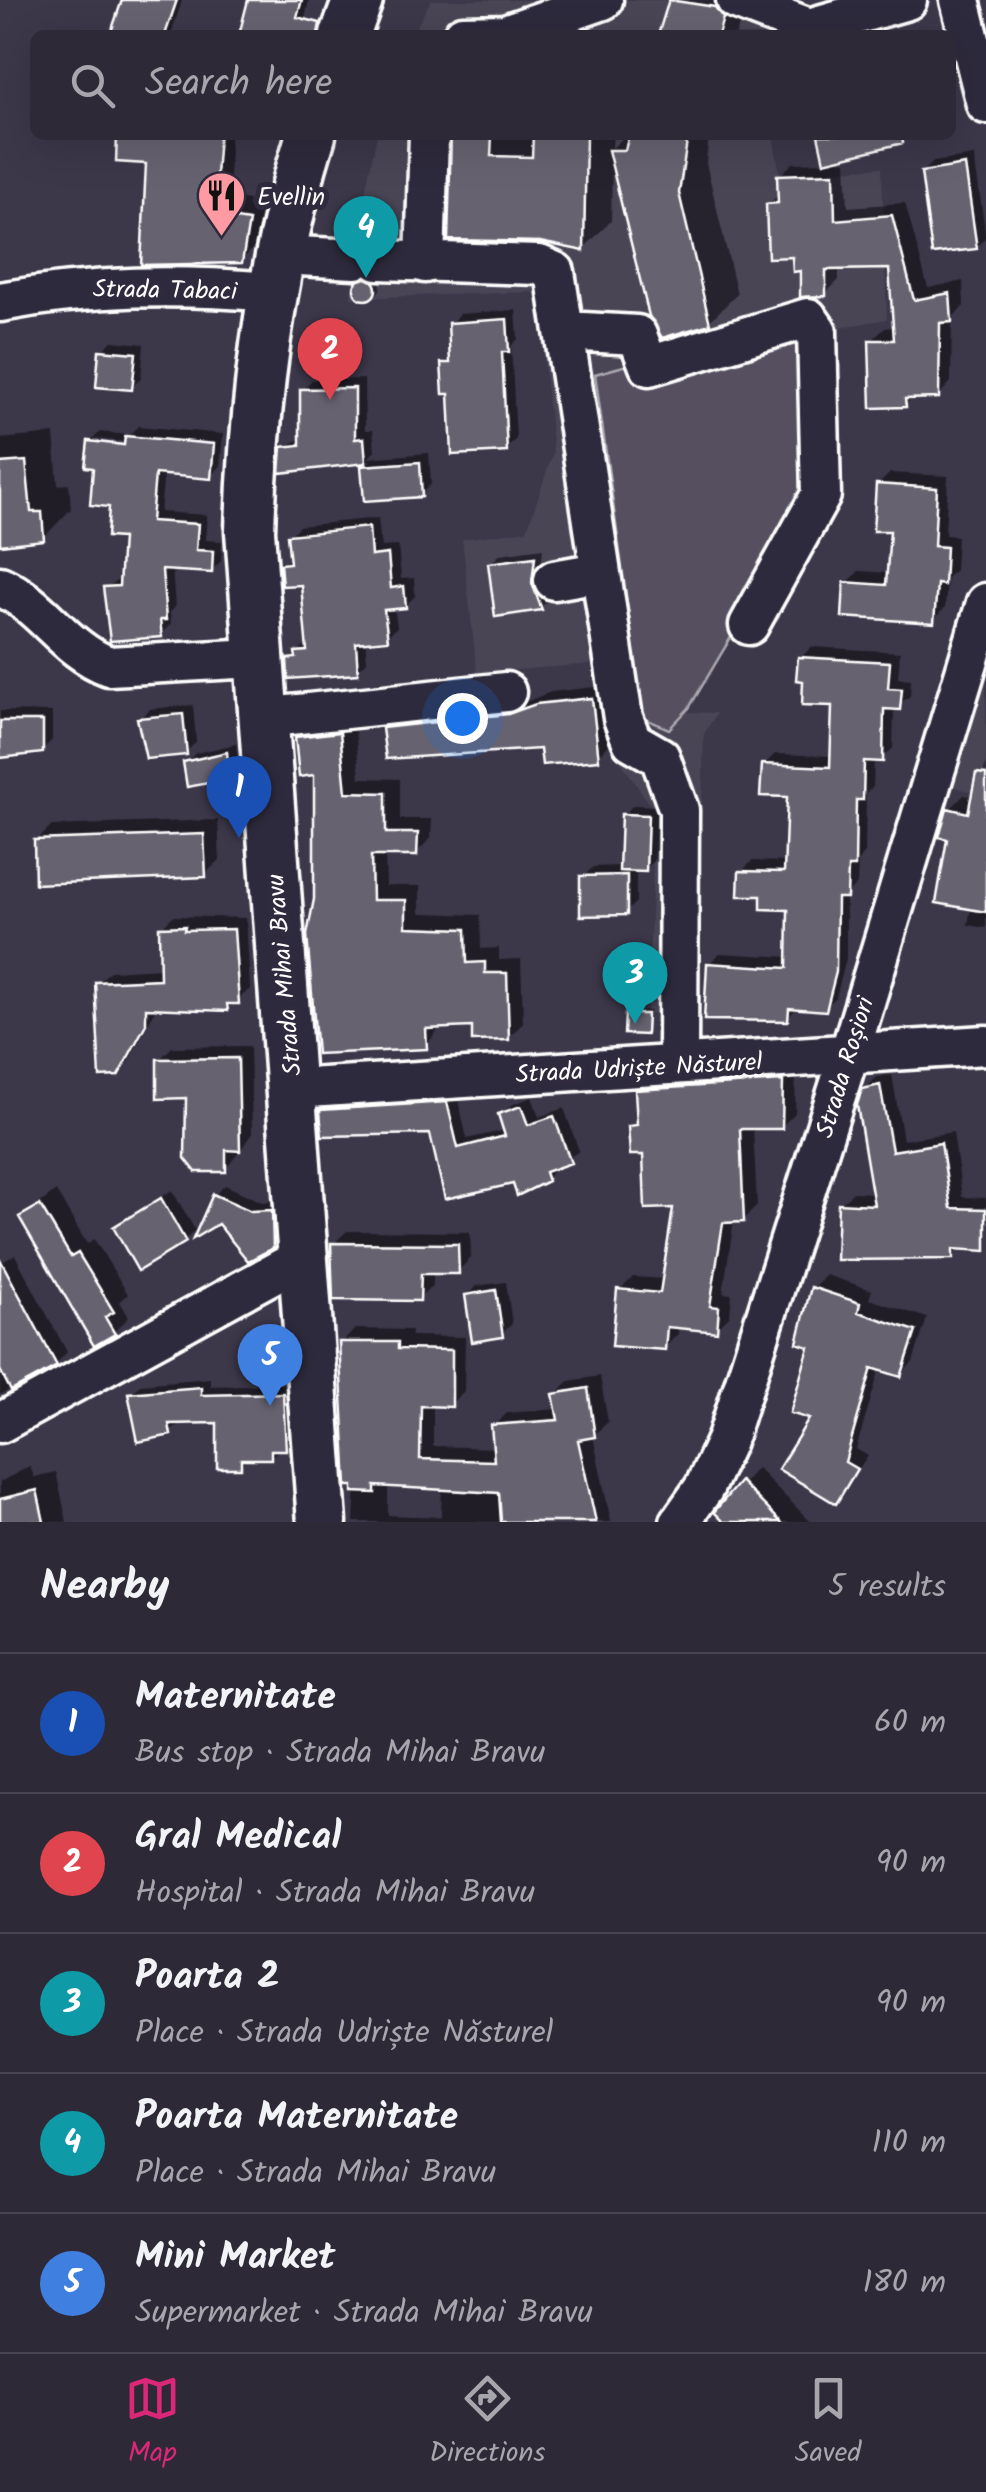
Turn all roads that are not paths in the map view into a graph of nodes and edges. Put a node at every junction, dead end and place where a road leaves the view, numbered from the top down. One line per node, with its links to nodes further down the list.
1 (358, 0): 6 (main road)
2 (603, 0): 7 (street)
3 (736, 0): 4 (street)
4 (908, 0)
5 (960, 0): 8 (street)
6 (347, 30)
7 (517, 30)
8 (986, 104)
9 (310, 140): 12 (main road, Strada Mihai Bravu)
10 (429, 140): 11 (street)
11 (425, 263): 12 (street, Strada Tabaci); 14 (street, Strada Tabaci)
12 (276, 274): 13 (street, Strada Tabaci); 20 (main road, Strada Mihai Bravu)
13 (0, 302)
14 (565, 330): 15 (street); 19 (street)
15 (599, 572): 16 (street); 25 (street)
16 (554, 580)
17 (0, 586): 20 (street)
18 (986, 603): 24 (street, Strada Roșiori)
19 (749, 624)
20 (256, 658): 22 (main road, Strada Mihai Bravu)
21 (506, 692): 22 (street)
22 (261, 718): 26 (main road, Strada Mihai Bravu)
23 (986, 1045): 24 (street, Strada Udriște Năsturel)
24 (849, 1055): 25 (street, Strada Udriște Năsturel); 30 (street, Strada Roșiori)
25 (678, 1064): 26 (street, Strada Udriște Năsturel)
26 (292, 1089): 27 (main road, Strada Mihai Bravu)
27 (305, 1256): 28 (street); 29 (main road, Strada Mihai Bravu)
28 (0, 1423)
29 (322, 1522)
30 (680, 1522)

